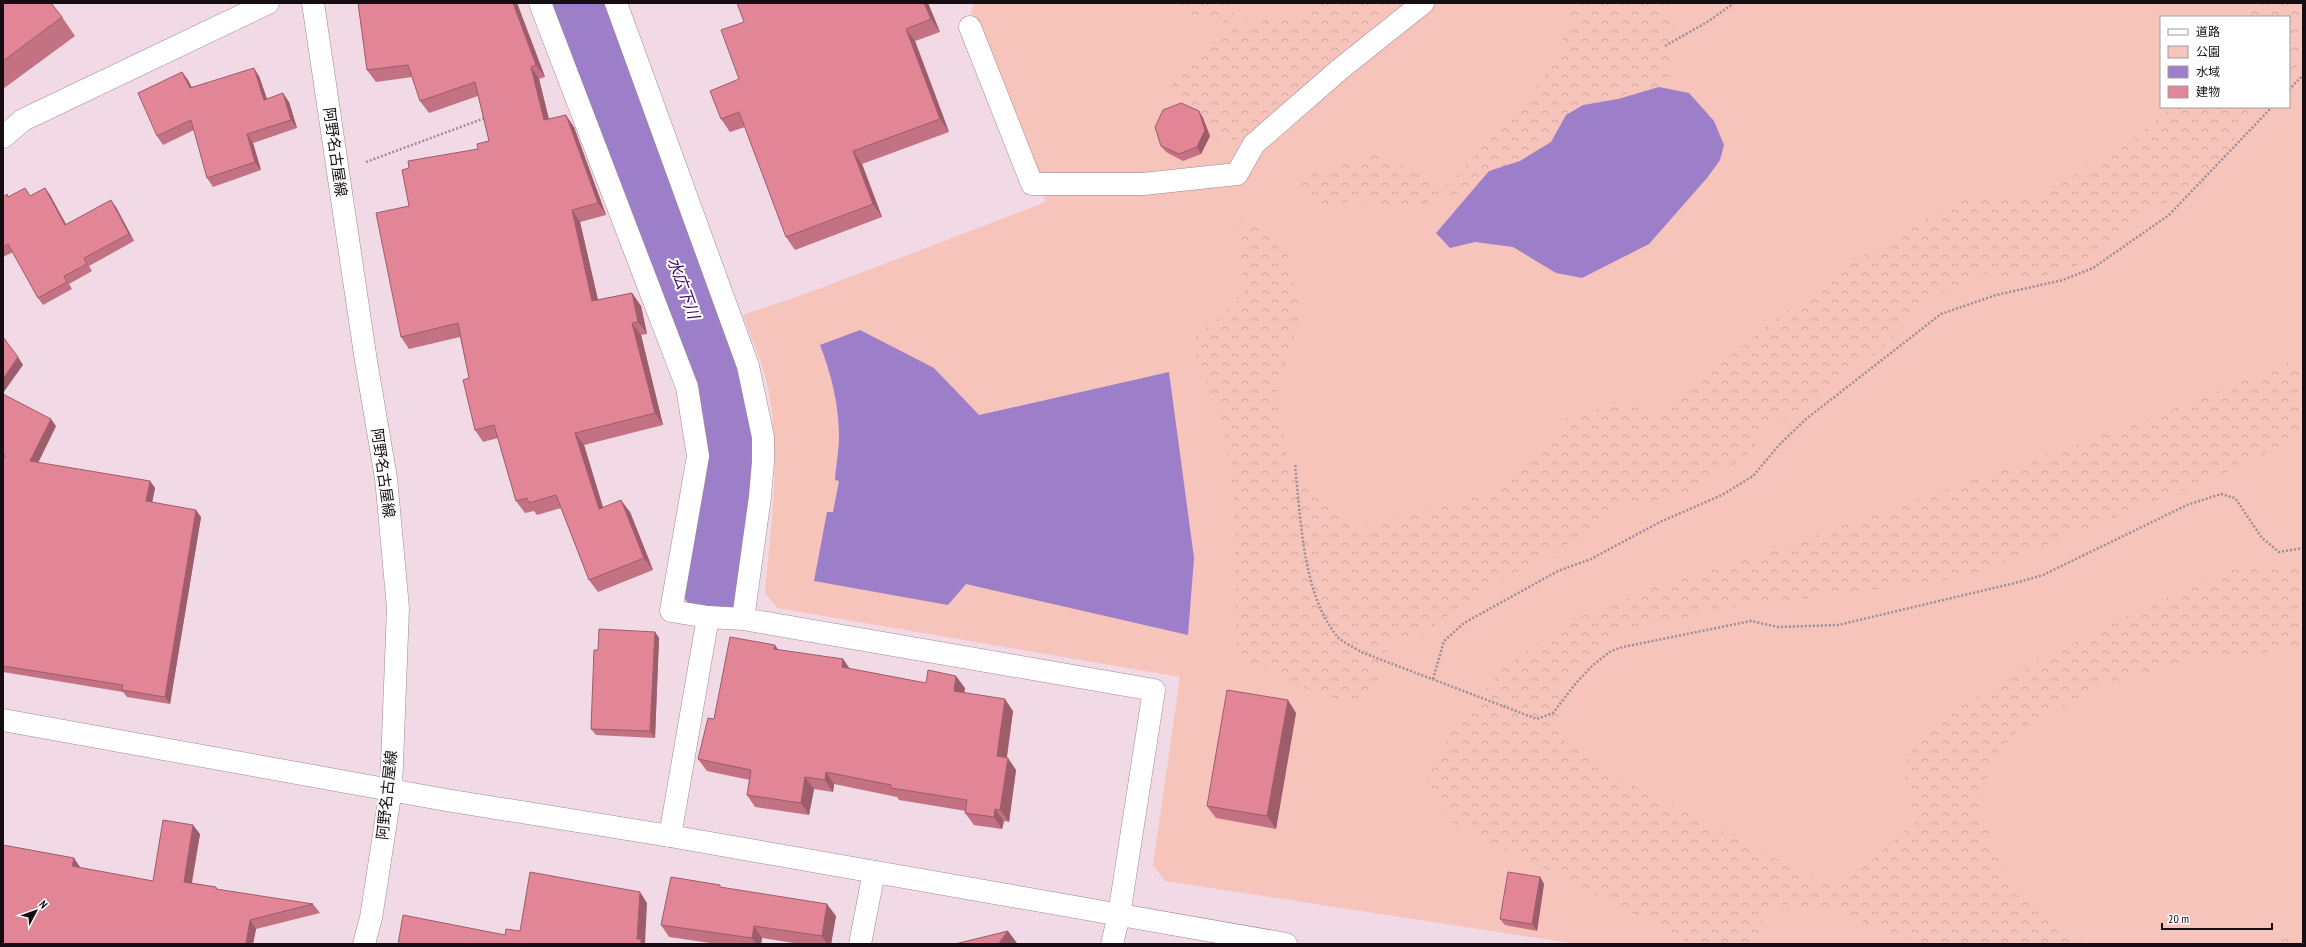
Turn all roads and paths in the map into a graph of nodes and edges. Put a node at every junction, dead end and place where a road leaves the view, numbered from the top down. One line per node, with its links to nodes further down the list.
1 (268, 3): 13 (street)
2 (313, 3): 14 (street, 阿野名古屋線)
3 (540, 3): 17 (street)
4 (616, 3): 18 (street)
5 (1423, 3): 7 (street)
6 (1734, 3): 8 (path)
7 (970, 27)
8 (1665, 46)
9 (2303, 75): 10 (path)
10 (2290, 89)
11 (2271, 108): 19 (path)
12 (492, 115): 14 (path)
13 (3, 136)
14 (337, 172): 21 (street, 阿野名古屋線)
15 (1295, 465): 19 (path)
16 (2303, 548): 19 (path)
17 (708, 617): 18 (street); 22 (street)
18 (743, 619): 24 (street)
19 (1433, 679)
20 (3, 720): 21 (street)
21 (391, 789): 22 (street); 25 (street, 阿野名古屋線)
22 (670, 836): 23 (street)
23 (874, 872): 24 (street); 26 (street)
24 (1119, 915): 27 (street); 28 (street)
25 (364, 944)
26 (860, 944)
27 (1112, 944)
28 (1286, 944)

